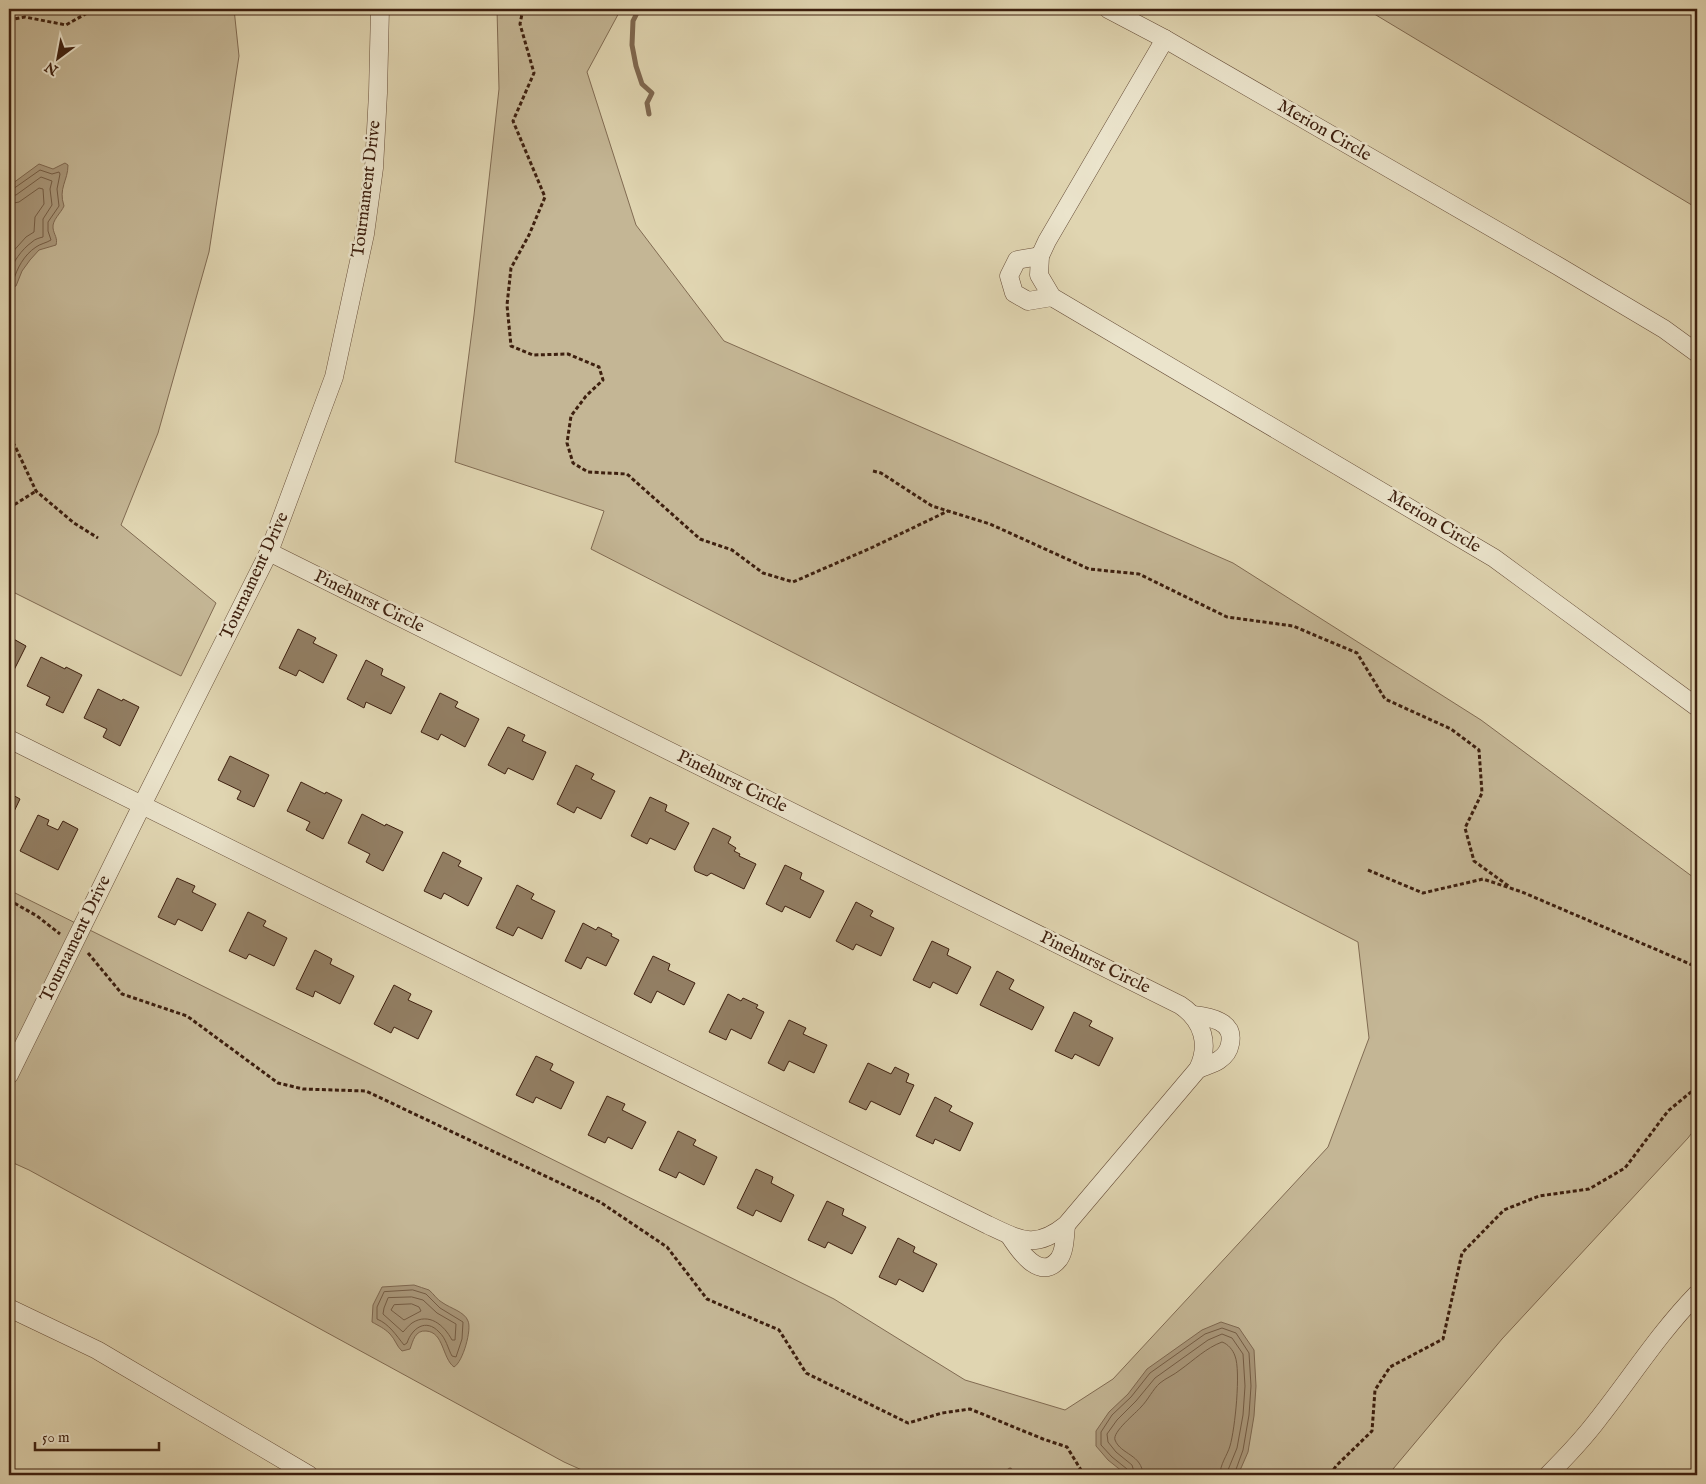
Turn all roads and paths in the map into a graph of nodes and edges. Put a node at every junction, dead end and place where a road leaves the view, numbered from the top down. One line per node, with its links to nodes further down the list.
1 (94, 9): 5 (path)
2 (380, 9): 16 (street, Tournament Drive)
3 (523, 9): 14 (path)
4 (1108, 9): 6 (street, Merion Circle)
5 (9, 20)
6 (1165, 39): 7 (street); 9 (street, Merion Circle)
7 (1040, 256): 8 (street, Merion Circle); 8 (street)
8 (1052, 297): 17 (street, Merion Circle)
9 (1697, 353)
10 (9, 437): 12 (path)
11 (873, 472): 14 (path)
12 (36, 491): 13 (path); 15 (path)
13 (9, 508)
14 (948, 510): 21 (path)
15 (98, 538)
16 (269, 552): 19 (street, Tournament Drive); 25 (street, Pinehurst Circle)
17 (1697, 707)
18 (9, 739): 19 (street, Pinehurst Circle)
19 (142, 805): 23 (street, Tournament Drive); 30 (street, Pinehurst Circle)
20 (1368, 870): 21 (path)
21 (1510, 887): 24 (path)
22 (9, 900): 23 (path)
23 (74, 941): 27 (street, Tournament Drive); 34 (path)
24 (1697, 967)
25 (1193, 1015): 26 (street, Pinehurst Circle); 26 (street, Pinehurst Circle)
26 (1198, 1069): 29 (street, Pinehurst Circle)
27 (9, 1075)
28 (1697, 1086): 35 (path)
29 (1066, 1225): 30 (street, Pinehurst Circle); 30 (street, Pinehurst Circle)
30 (1009, 1235)
31 (1697, 1294): 36 (street)
32 (9, 1308): 33 (street)
33 (309, 1475)
34 (1084, 1475)
35 (1330, 1475)
36 (1548, 1475)

